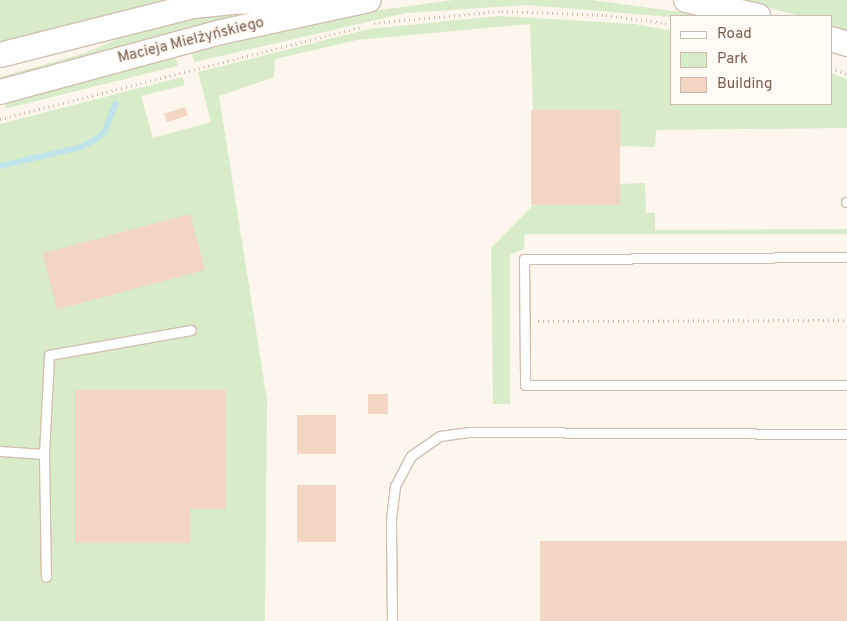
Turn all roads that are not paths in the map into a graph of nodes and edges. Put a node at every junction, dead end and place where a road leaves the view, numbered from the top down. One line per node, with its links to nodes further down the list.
1 (314, 0): 7 (street, Macieja Mielżyńskiego)
2 (369, 0): 8 (street, Macieja Mielżyńskiego)
3 (687, 0): 4 (street)
4 (754, 15)
5 (832, 39): 6 (street)
6 (847, 44)
7 (0, 55)
8 (7, 89)
9 (847, 257): 11 (lane)
10 (191, 330): 14 (lane)
11 (847, 385)
12 (847, 434): 16 (lane)
13 (0, 451): 14 (lane)
14 (44, 454): 15 (lane)
15 (46, 577)
16 (392, 621)

